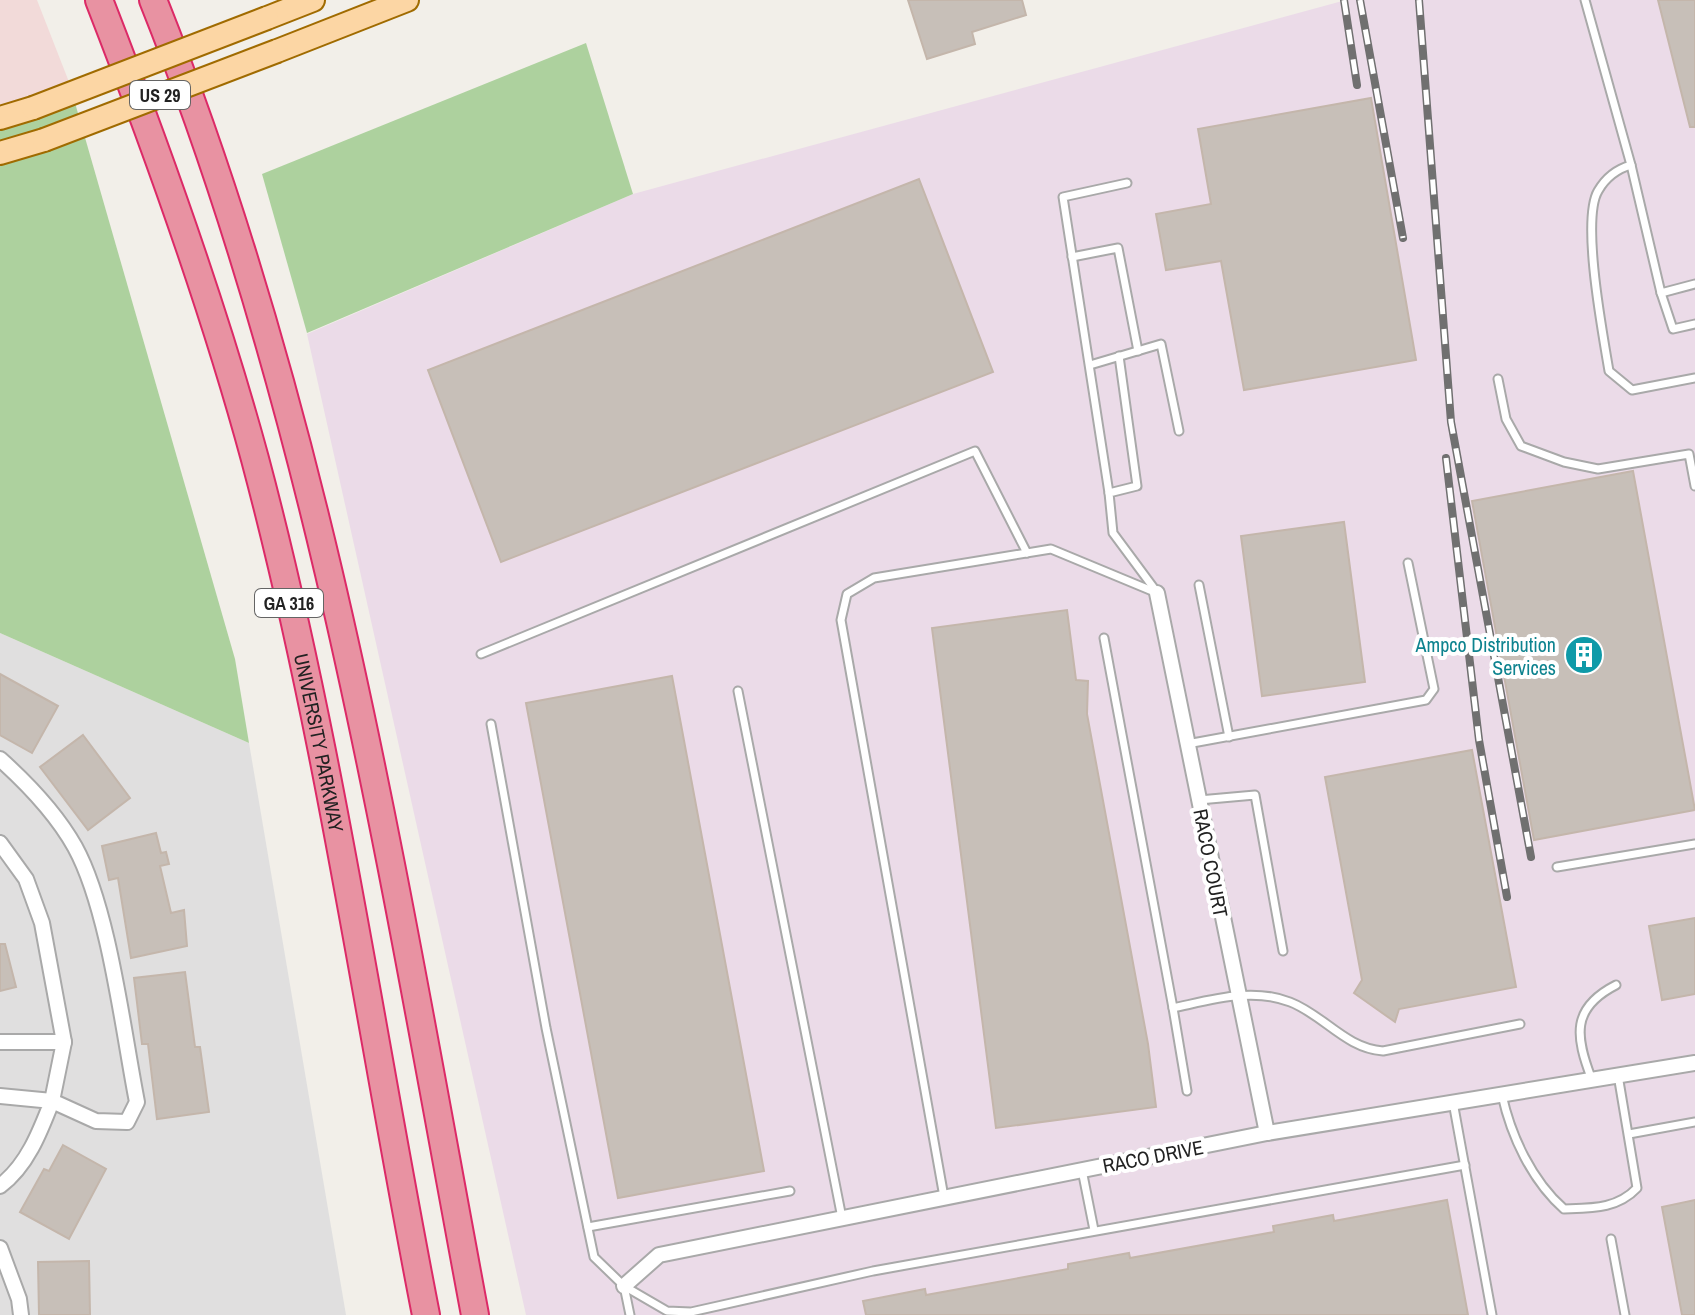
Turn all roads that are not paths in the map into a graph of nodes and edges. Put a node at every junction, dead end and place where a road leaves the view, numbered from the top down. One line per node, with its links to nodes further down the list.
1 (99, 0): 62 (highway, UNIVERSITY PARKWAY / GA 316)
2 (153, 0): 47 (highway, GA 316)
3 (313, 0): 6 (main road, bridge)
4 (407, 0): 7 (main road, US 29, bridge)
5 (1585, 0): 8 (lane)
6 (0, 118)
7 (0, 153)
8 (1631, 165): 12 (lane); 17 (lane)
9 (1127, 183): 10 (lane)
10 (1072, 257): 14 (lane); 16 (lane)
11 (1695, 284): 12 (lane)
12 (1661, 293): 13 (lane)
13 (1695, 324)
14 (1138, 351): 15 (lane); 19 (lane)
15 (1119, 356): 16 (lane); 21 (lane)
16 (1090, 365): 21 (lane)
17 (1695, 378)
18 (1498, 379): 20 (lane)
19 (1179, 431)
20 (1695, 486)
21 (1109, 493): 25 (lane)
22 (1027, 553): 25 (lane); 27 (lane); 60 (lane)
23 (1408, 563): 30 (lane)
24 (1199, 585): 30 (lane)
25 (1157, 593): 31 (street, RACO COURT)
26 (1104, 638): 40 (lane)
27 (481, 654)
28 (738, 691): 61 (lane)
29 (491, 724): 63 (lane)
30 (1229, 737): 31 (lane)
31 (1187, 744): 33 (street, RACO COURT)
32 (0, 759): 51 (street)
33 (1199, 800): 37 (lane); 39 (street, RACO COURT)
34 (0, 843): 43 (street)
35 (1695, 844): 36 (lane)
36 (1557, 867)
37 (1283, 951)
38 (1616, 985): 46 (lane)
39 (1238, 995): 40 (lane); 41 (lane); 54 (street, RACO COURT)
40 (1173, 1008): 48 (lane)
41 (1520, 1024)
42 (0, 1042): 43 (street)
43 (64, 1042): 51 (street)
44 (1695, 1063): 45 (street, RACO DRIVE)
45 (1618, 1075): 46 (street, RACO DRIVE); 55 (lane)
46 (1592, 1080): 49 (street, RACO DRIVE)
47 (432, 1083): 72 (highway, GA 316); 73 (highway)
48 (1187, 1091)
49 (1502, 1094): 52 (street, RACO DRIVE); 55 (lane)
50 (0, 1096): 51 (street)
51 (52, 1101): 58 (street)
52 (1453, 1102): 54 (street, RACO DRIVE); 56 (lane)
53 (1695, 1122): 55 (lane)
54 (1267, 1133): 57 (street, RACO DRIVE)
55 (1629, 1134)
56 (1465, 1165): 64 (lane); 75 (lane)
57 (1082, 1170): 60 (street, RACO DRIVE); 64 (lane)
58 (0, 1186)
59 (790, 1191): 63 (lane)
60 (944, 1197): 61 (street, RACO DRIVE)
61 (842, 1218): 67 (street, RACO DRIVE)
62 (408, 1224): 70 (highway); 71 (highway, UNIVERSITY PARKWAY / GA 316)
63 (588, 1227): 67 (lane)
64 (1094, 1230): 68 (lane)
65 (1611, 1239): 76 (lane)
66 (0, 1248): 69 (street)
67 (624, 1286): 68 (lane); 74 (lane)
68 (681, 1313)
69 (21, 1315)
70 (414, 1315)
71 (426, 1315)
72 (475, 1315)
73 (492, 1315)
74 (630, 1315)
75 (1492, 1315)
76 (1625, 1315)

